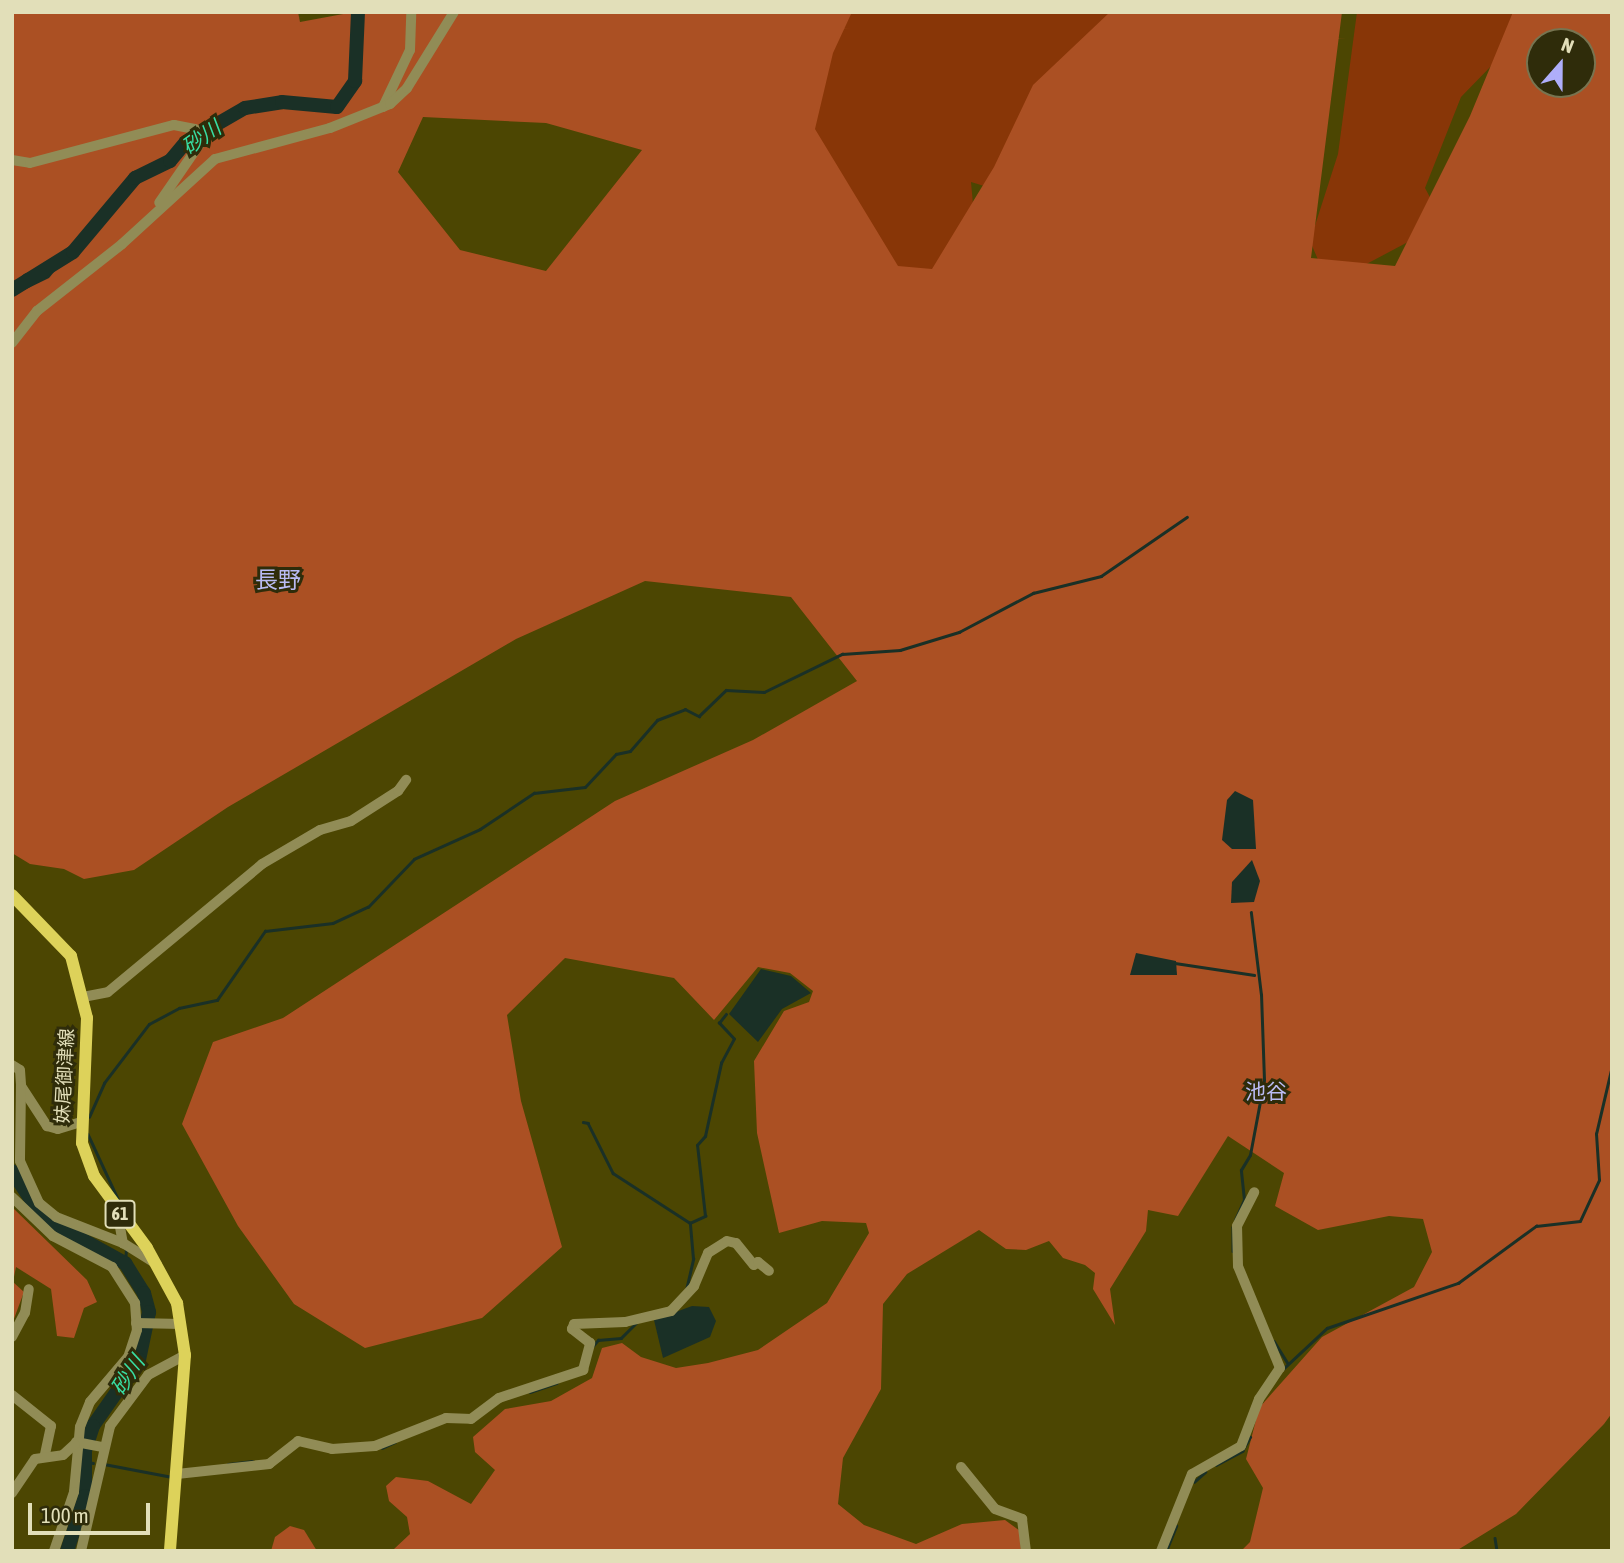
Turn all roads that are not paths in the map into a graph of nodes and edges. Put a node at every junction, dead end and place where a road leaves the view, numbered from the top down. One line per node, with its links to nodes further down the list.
1 (411, 12): 3 (street)
2 (454, 12): 3 (street)
3 (382, 107): 5 (street)
4 (12, 160): 5 (street)
5 (158, 207): 6 (street)
6 (12, 343)
7 (406, 780): 9 (street)
8 (12, 895): 9 (main road, 妹尾御津線 / 61)
9 (83, 997): 12 (main road, 妹尾御津線 / 61)
10 (15, 1066): 11 (street)
11 (21, 1086): 12 (street); 16 (street)
12 (82, 1122): 15 (main road, 妹尾御津線 / 61)
13 (1254, 1192): 35 (street)
14 (12, 1197): 20 (street)
15 (117, 1210): 16 (street); 17 (main road, 妹尾御津線 / 61)
16 (123, 1243): 17 (street)
17 (158, 1264): 21 (main road, 妹尾御津線 / 61)
18 (769, 1271): 29 (street)
19 (29, 1289): 22 (street)
20 (136, 1323): 21 (street); 25 (street)
21 (181, 1324): 23 (main road, 妹尾御津線 / 61)
22 (12, 1337)
23 (185, 1355): 26 (street); 29 (main road, 妹尾御津線 / 61)
24 (12, 1395): 27 (street)
25 (76, 1443): 26 (street); 27 (street); 31 (street)
26 (102, 1447): 32 (street)
27 (45, 1455): 30 (street)
28 (961, 1467): 34 (street)
29 (177, 1474): 33 (main road, 妹尾御津線 / 61)
30 (12, 1493)
31 (54, 1551)
32 (81, 1551)
33 (170, 1551)
34 (1026, 1551)
35 (1161, 1551)

